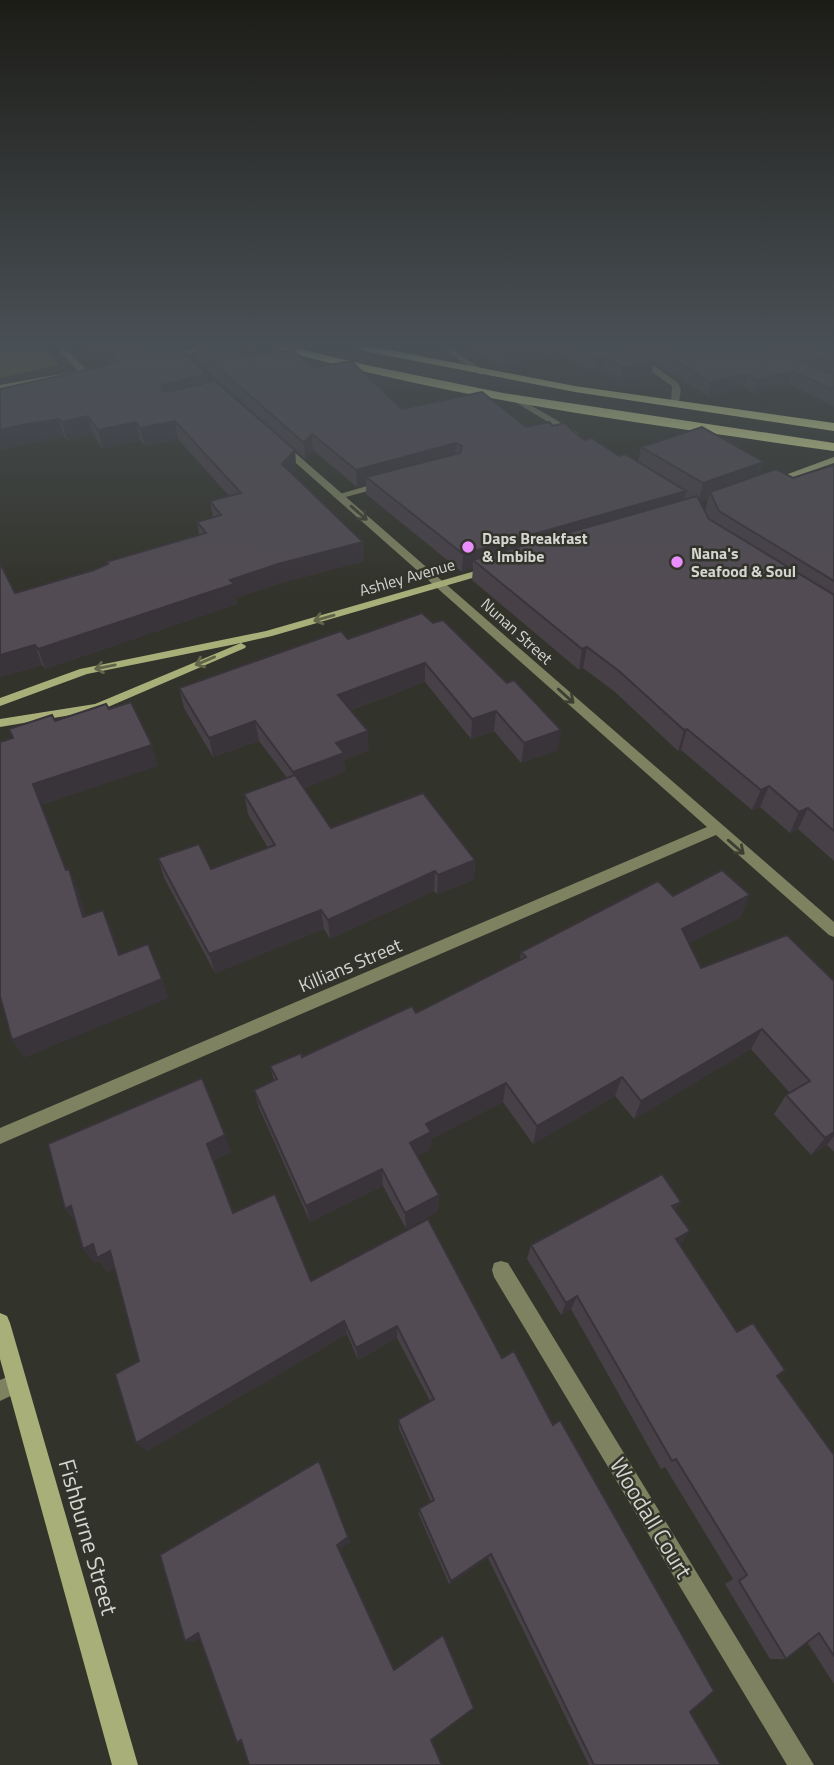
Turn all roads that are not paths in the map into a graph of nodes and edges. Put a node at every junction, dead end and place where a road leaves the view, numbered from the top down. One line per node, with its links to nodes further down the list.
1 (569, 430): 4 (street)
2 (719, 430): 5 (highway)
3 (270, 436): 11 (street, Nunan Street)
4 (584, 439)
5 (834, 447)
6 (834, 460): 7 (street)
7 (819, 465): 8 (street); 10 (street)
8 (834, 473)
9 (391, 482): 11 (street)
10 (758, 487)
11 (338, 496): 13 (street, Nunan Street, one-way to 13)
12 (506, 565): 13 (street, Ashley Avenue)
13 (440, 584): 14 (street, Ashley Avenue, one-way to 14); 17 (street, Nunan Street, one-way to 17)
14 (268, 634): 15 (street, Ashley Avenue, one-way to 15); 16 (street, Ashley Avenue, one-way to 16)
15 (0, 702)
16 (0, 723)
17 (716, 829): 18 (street, Nunan Street, one-way to 18); 19 (street, Killians Street)
18 (834, 931)
19 (0, 1136)
20 (501, 1270): 24 (street, Woodall Court)
21 (0, 1323): 22 (street, Fishburne Street)
22 (8, 1387): 23 (street, Fishburne Street)
23 (125, 1765)
24 (801, 1765)

